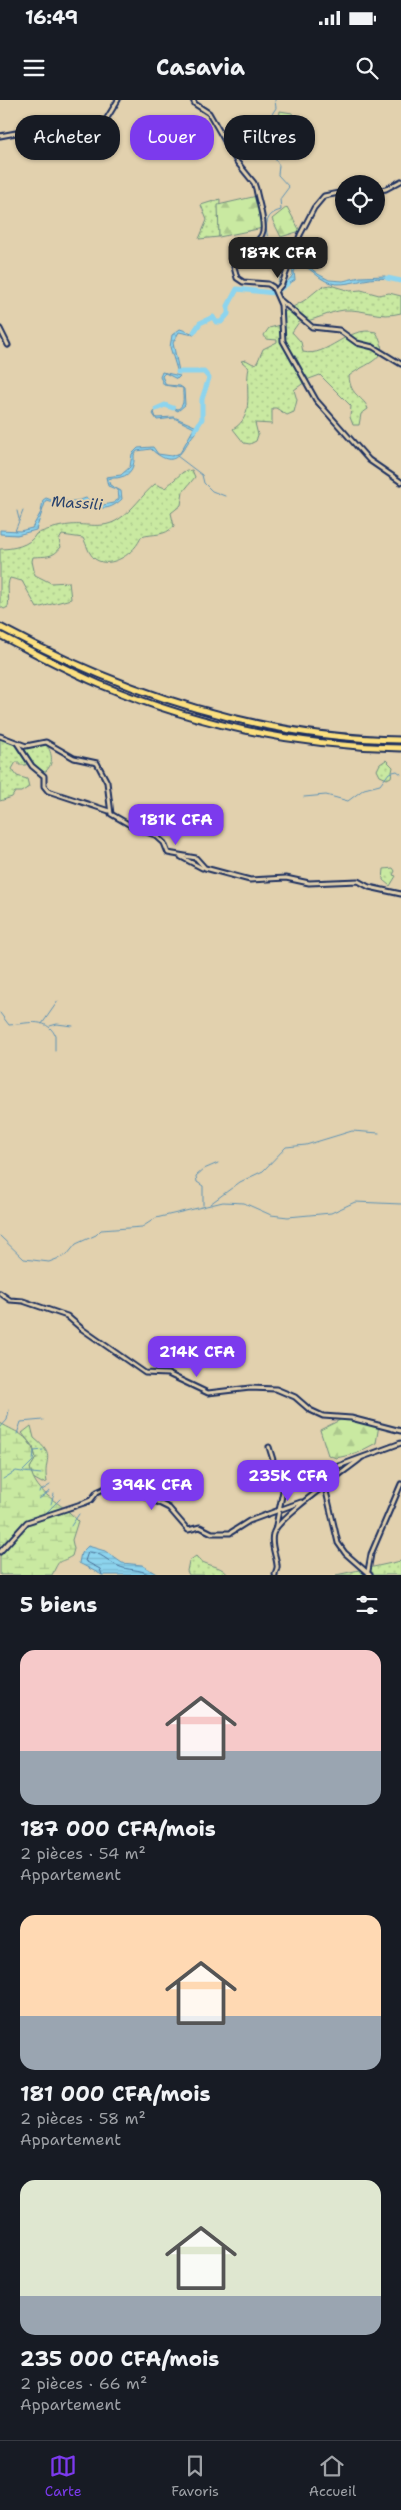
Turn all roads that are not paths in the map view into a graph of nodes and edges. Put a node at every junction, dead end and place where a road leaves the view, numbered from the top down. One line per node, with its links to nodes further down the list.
1 (118, 100): 3 (street)
2 (193, 100): 7 (street)
3 (0, 136)
4 (401, 181): 5 (street)
5 (385, 189)
6 (335, 194): 7 (street)
7 (276, 291): 8 (street)
8 (280, 300): 11 (street); 12 (street)
9 (0, 329): 10 (street)
10 (8, 345)
11 (401, 364)
12 (401, 482)
13 (0, 627): 16 (highway)
14 (0, 635): 18 (highway)
15 (0, 736): 17 (street)
16 (401, 740)
17 (16, 742): 19 (street); 19 (street)
18 (401, 748)
19 (109, 812): 20 (street)
20 (180, 856): 21 (street); 21 (street)
21 (205, 868): 22 (street)
22 (401, 894)
23 (0, 1293): 24 (street)
24 (401, 1432)
25 (401, 1443): 27 (street)
26 (269, 1447): 29 (street)
27 (363, 1457): 29 (street); 30 (street)
28 (401, 1484): 35 (street)
29 (284, 1486): 32 (street)
30 (325, 1486): 31 (street); 35 (street)
31 (302, 1502): 32 (street); 33 (street)
32 (277, 1511): 33 (street); 34 (street)
33 (275, 1530): 36 (street)
34 (0, 1552)
35 (369, 1573)
36 (275, 1575)

